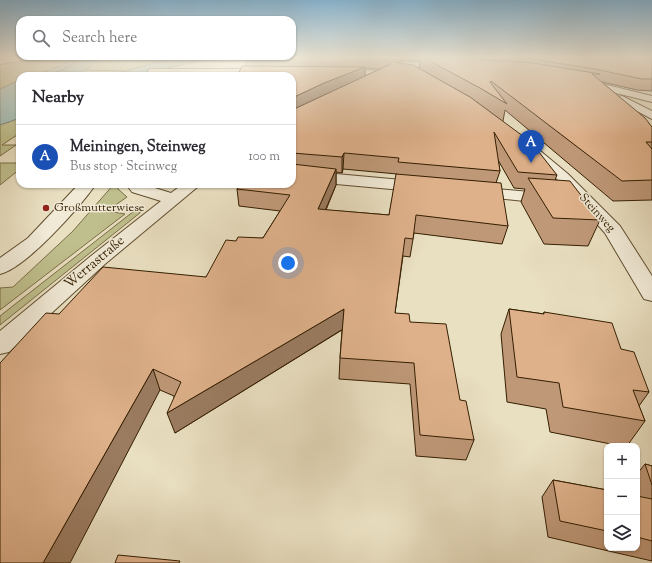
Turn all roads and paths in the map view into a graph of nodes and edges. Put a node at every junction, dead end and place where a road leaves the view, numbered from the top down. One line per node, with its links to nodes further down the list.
1 (595, 84): 2 (street)
2 (603, 86): 3 (street); 4 (street)
3 (652, 99)
4 (652, 116)
5 (517, 139): 11 (street, Steinweg)
6 (296, 175): 11 (street)
7 (84, 188): 12 (street)
8 (138, 188): 10 (street)
9 (188, 188): 10 (street, Werrastraße)
10 (173, 199): 14 (street, Werrastraße)
11 (588, 202): 13 (street, Steinweg)
12 (0, 268)
13 (652, 294)
14 (0, 345)

